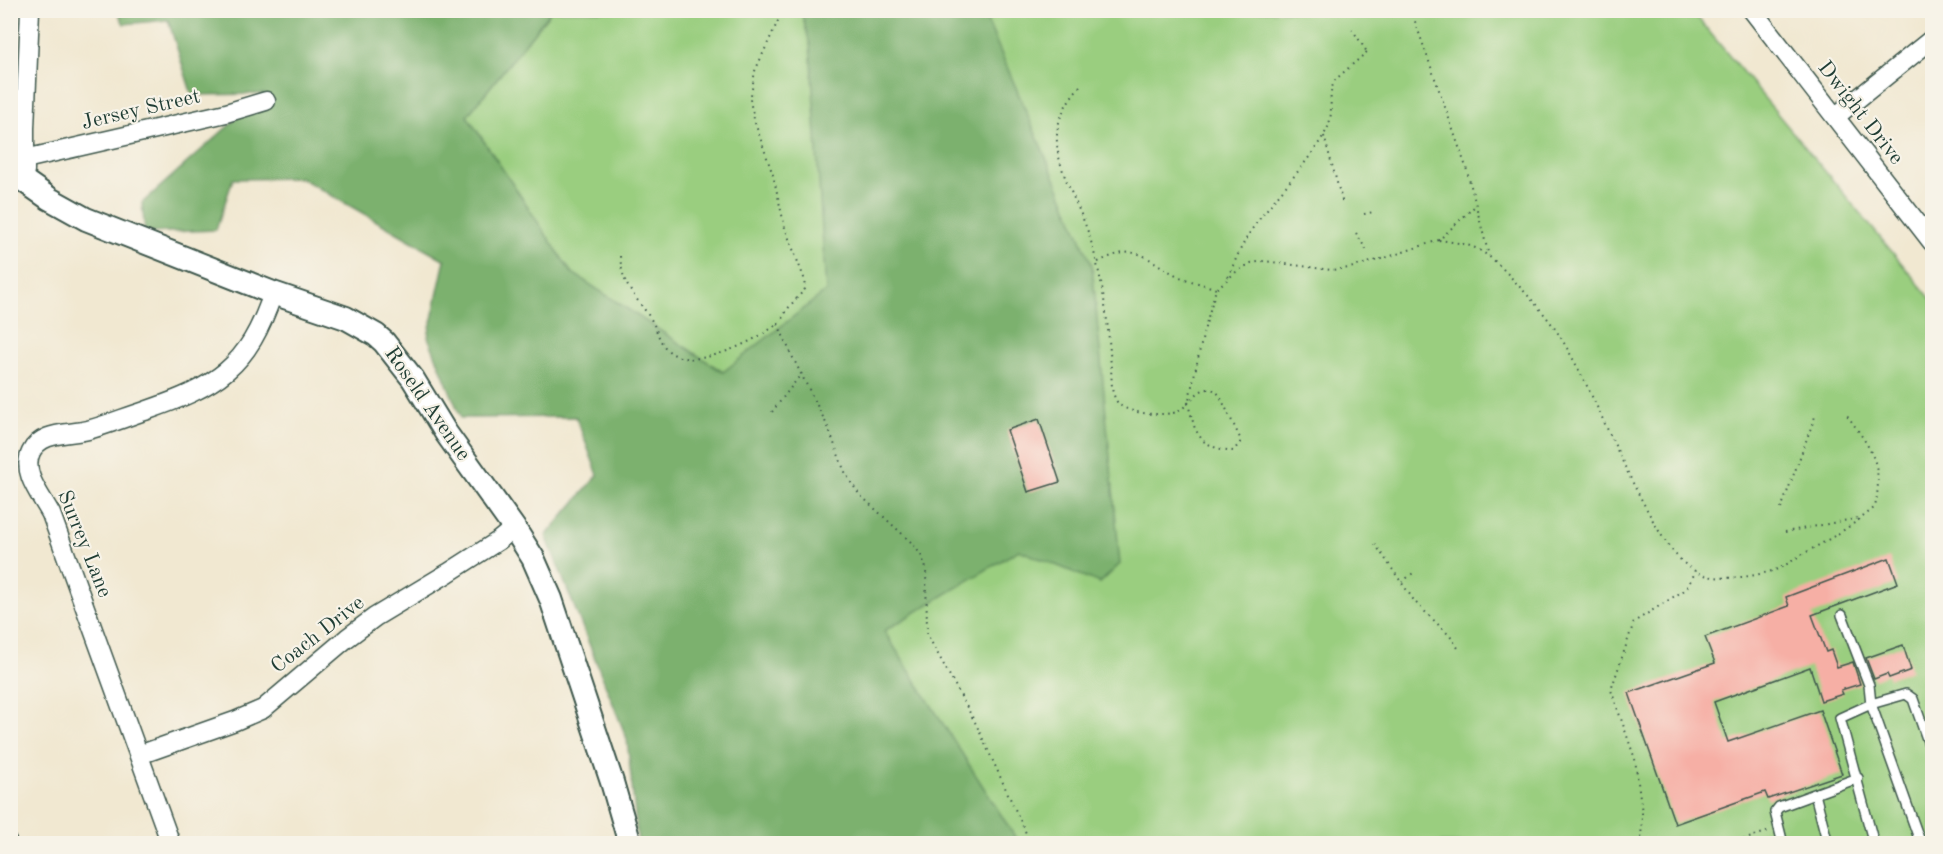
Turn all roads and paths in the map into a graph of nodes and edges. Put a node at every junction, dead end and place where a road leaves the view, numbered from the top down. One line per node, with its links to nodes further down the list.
1 (30, 10): 11 (street)
2 (783, 10): 26 (path)
3 (1411, 10): 13 (path)
4 (1752, 10): 9 (street, Dwight Drive)
5 (1352, 29): 10 (path)
6 (1932, 39): 9 (street)
7 (1080, 86): 22 (path)
8 (266, 101): 11 (street, Jersey Street)
9 (1835, 117): 18 (street, Dwight Drive)
10 (1324, 136): 12 (path); 23 (path)
11 (20, 170): 25 (street, Roseld Avenue)
12 (1343, 204)
13 (1475, 206): 17 (path); 21 (path)
14 (1373, 212): 15 (path)
15 (1364, 214)
16 (1356, 232): 19 (path)
17 (1439, 240): 21 (path); 23 (path)
18 (1932, 242)
19 (1366, 251)
20 (620, 256): 26 (path)
21 (1490, 257): 37 (path)
22 (1097, 262): 24 (path); 28 (path)
23 (1227, 279): 24 (path)
24 (1216, 289): 28 (path)
25 (273, 293): 34 (street, Roseld Avenue); 44 (street, Surrey Lane)
26 (778, 324): 27 (path)
27 (802, 373): 29 (path); 52 (path)
28 (1188, 404): 28 (path)
29 (772, 412)
30 (1816, 414): 32 (path)
31 (1847, 415): 33 (path)
32 (1781, 509)
33 (1862, 518): 35 (path); 37 (path)
34 (514, 528): 44 (street, Coach Drive); 51 (street, Roseld Avenue)
35 (1785, 532)
36 (1375, 544): 39 (path)
37 (1696, 572): 53 (path)
38 (1413, 573): 39 (path)
39 (1402, 582): 41 (path)
40 (1842, 615): 42 (lane)
41 (1458, 648)
42 (1871, 704): 43 (lane); 45 (lane); 58 (lane)
43 (1932, 753)
44 (139, 755): 50 (street, Surrey Lane)
45 (1858, 778): 46 (lane); 57 (lane)
46 (1815, 794): 47 (lane); 56 (lane)
47 (1778, 828): 54 (path); 55 (lane)
48 (10, 838): 49 (lane)
49 (13, 843)
50 (171, 843)
51 (630, 843)
52 (1031, 843)
53 (1641, 843)
54 (1731, 843)
55 (1782, 843)
56 (1828, 843)
57 (1874, 843)
58 (1921, 843)

